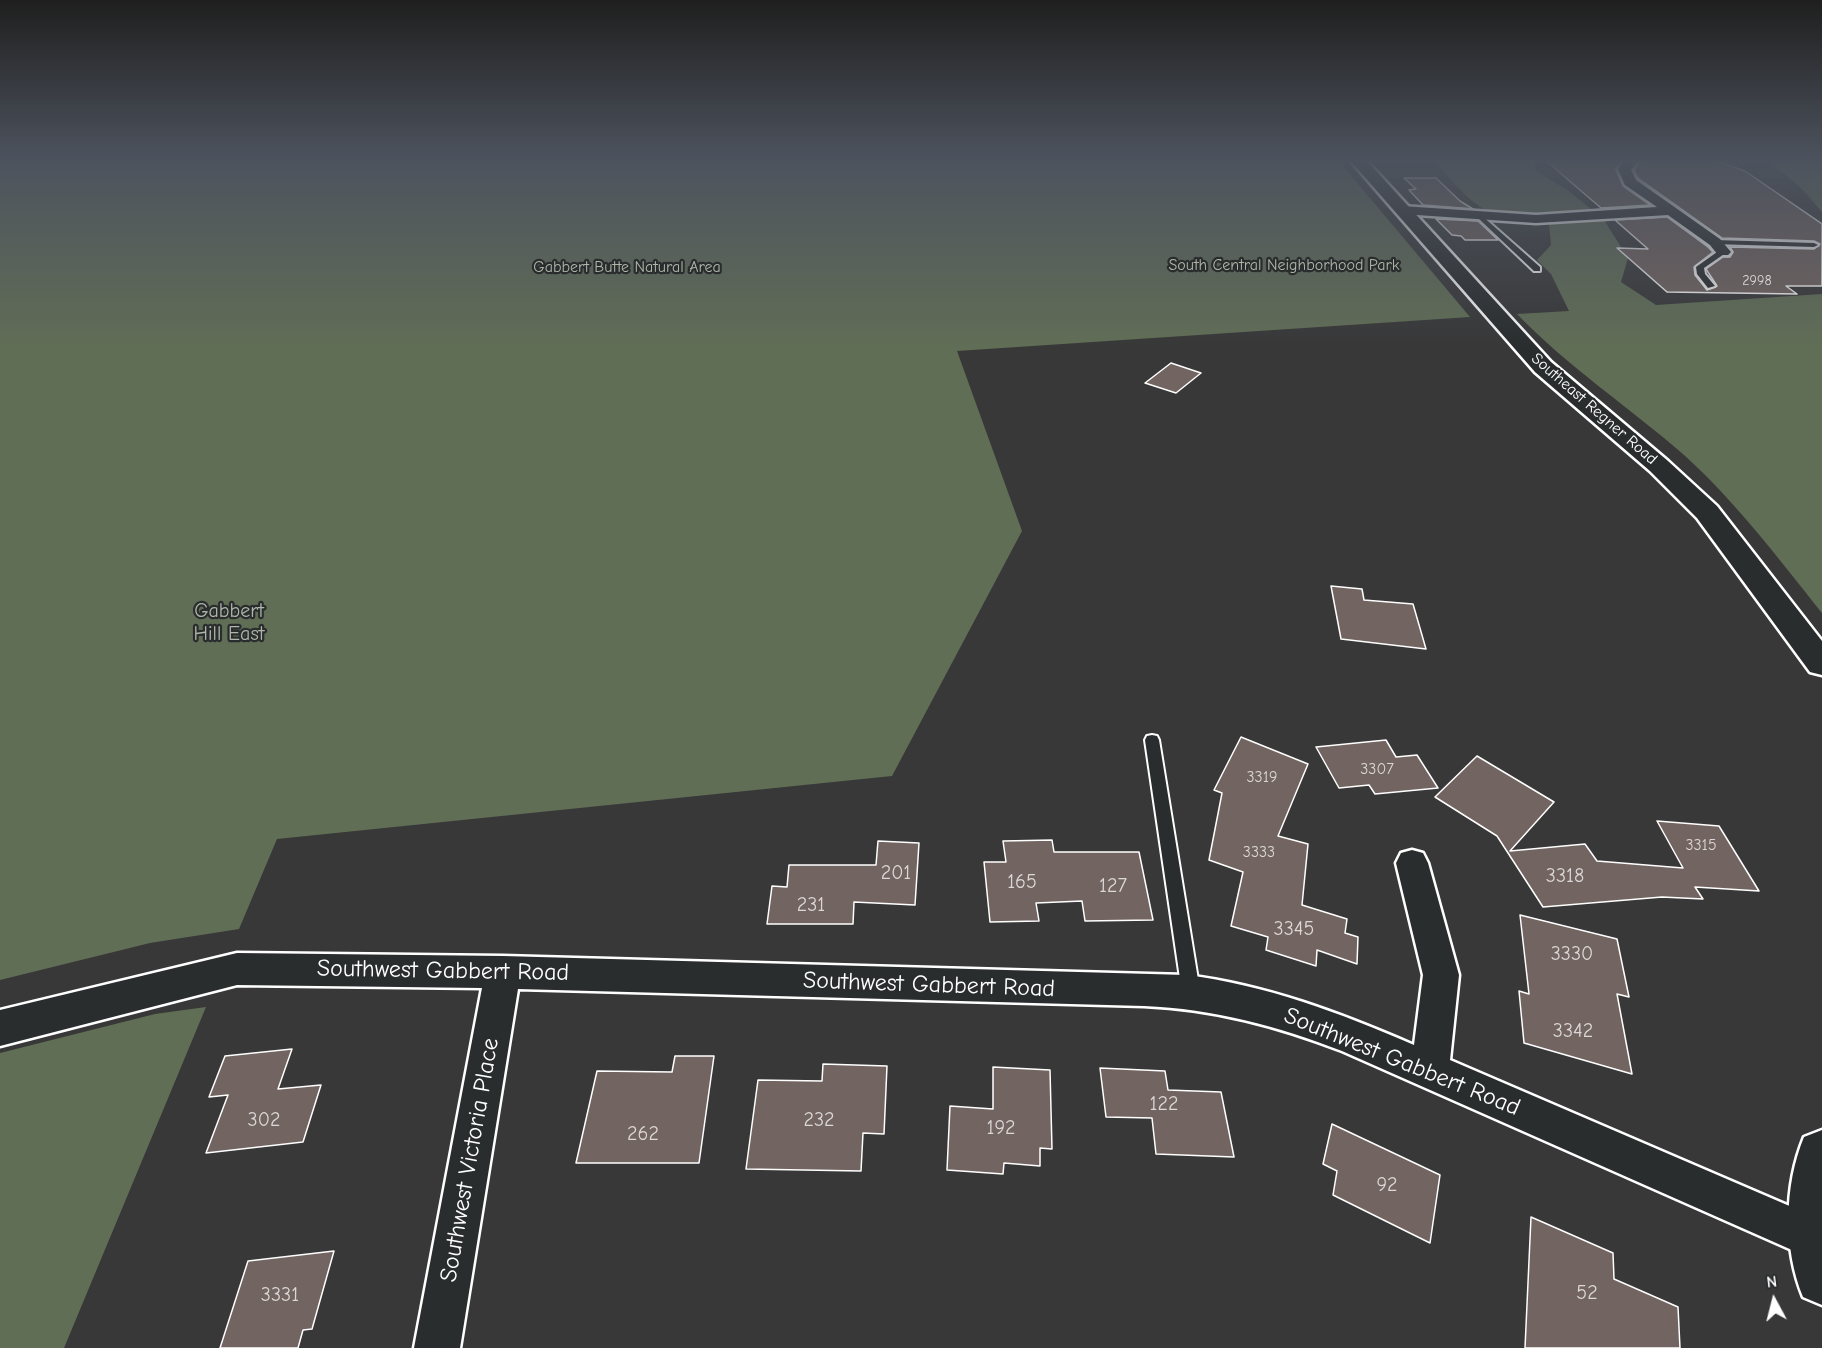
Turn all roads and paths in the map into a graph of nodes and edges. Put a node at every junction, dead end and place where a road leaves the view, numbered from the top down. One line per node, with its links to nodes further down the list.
1 (1414, 223): 8 (street, Southeast Regner Road)
2 (1487, 223): 6 (lane)
3 (1685, 223): 5 (street)
4 (1814, 245): 5 (lane)
5 (1719, 247): 7 (lane)
6 (1537, 269)
7 (1711, 286)
8 (1822, 664)
9 (1152, 740): 12 (lane)
10 (1412, 863): 14 (street)
11 (503, 972): 12 (street, Southwest Gabbert Road); 13 (street, Southwest Gabbert Road); 17 (street, Southwest Victoria Place)
12 (1192, 994): 14 (street, Southwest Gabbert Road)
13 (0, 1028)
14 (1430, 1071): 16 (street, Southwest Gabbert Road)
15 (1822, 1155): 16 (street)
16 (1819, 1259)
17 (437, 1348)

